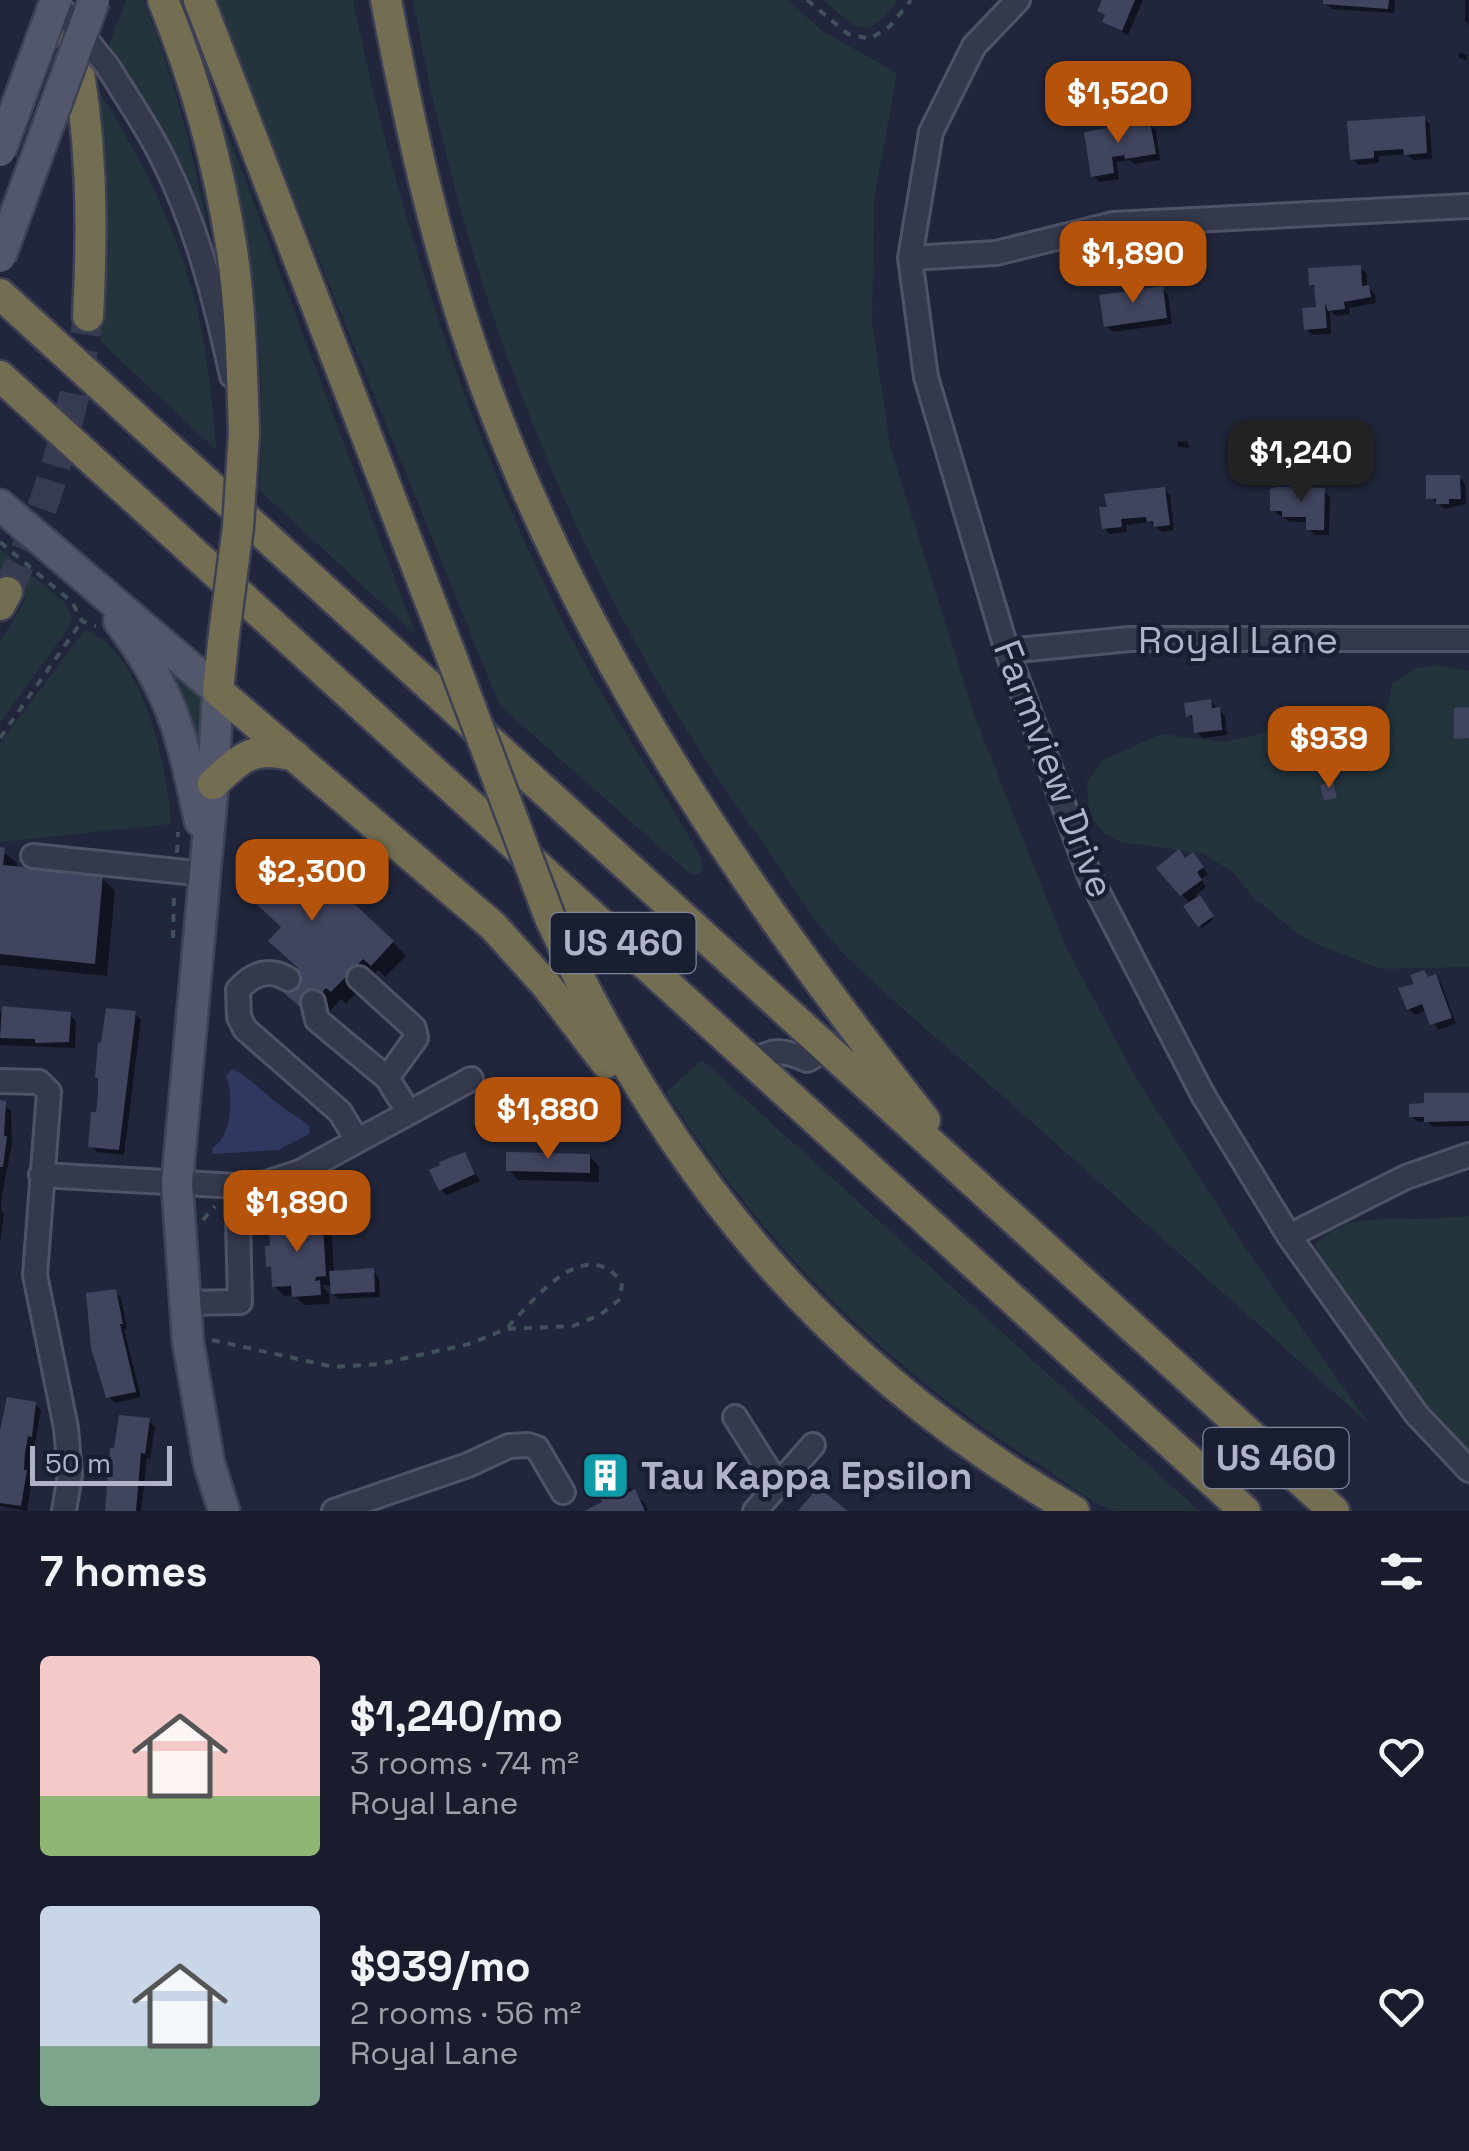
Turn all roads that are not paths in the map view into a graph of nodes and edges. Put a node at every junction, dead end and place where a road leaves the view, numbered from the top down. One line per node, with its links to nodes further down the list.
1 (55, 0): 10 (main road, bridge); 17 (street, bridge)
2 (64, 0): 15 (highway)
3 (94, 0): 12 (main road, bridge)
4 (163, 0): 17 (highway)
5 (199, 0): 37 (highway, bridge)
6 (370, 0): 9 (highway)
7 (386, 0): 9 (highway)
8 (1018, 0): 13 (street, Farmview Drive)
9 (400, 79): 39 (highway)
10 (0, 150)
11 (1469, 206): 13 (street)
12 (0, 257)
13 (910, 258): 21 (street, Farmview Drive)
14 (0, 294): 30 (highway, US 460)
15 (88, 316)
16 (0, 376): 31 (highway, US 460)
17 (244, 434): 22 (highway, bridge)
18 (0, 506): 19 (main road)
19 (87, 578): 22 (main road); 26 (main road)
20 (1469, 639): 21 (street, Royal Lane)
21 (1007, 651): 43 (street, Farmview Drive)
22 (218, 691): 23 (highway); 24 (main road)
23 (298, 757): 24 (highway); 37 (highway)
24 (213, 784): 26 (main road)
25 (34, 856): 26 (street)
26 (206, 863): 41 (main road)
27 (359, 978): 32 (street)
28 (288, 979): 36 (street)
29 (313, 1002): 32 (street)
30 (827, 1049): 31 (street); 39 (highway, US 460)
31 (754, 1063): 55 (highway, US 460)
32 (387, 1078): 35 (street)
33 (471, 1079): 35 (street)
34 (0, 1081): 40 (street)
35 (409, 1113): 36 (street)
36 (357, 1140): 41 (street)
37 (676, 1146): 54 (highway)
38 (1469, 1155): 43 (street)
39 (949, 1161): 56 (highway, US 460)
40 (41, 1176): 41 (street); 50 (street)
41 (177, 1183): 44 (main road)
42 (238, 1221): 44 (street)
43 (1289, 1236): 47 (street, Farmview Drive)
44 (183, 1303): 51 (main road)
45 (735, 1416): 48 (street)
46 (814, 1445): 48 (street)
47 (1469, 1470)
48 (778, 1485): 53 (street)
49 (563, 1492): 52 (street)
50 (64, 1511)
51 (224, 1511)
52 (334, 1511)
53 (755, 1511)
54 (1074, 1511)
55 (1244, 1511)
56 (1334, 1511)

